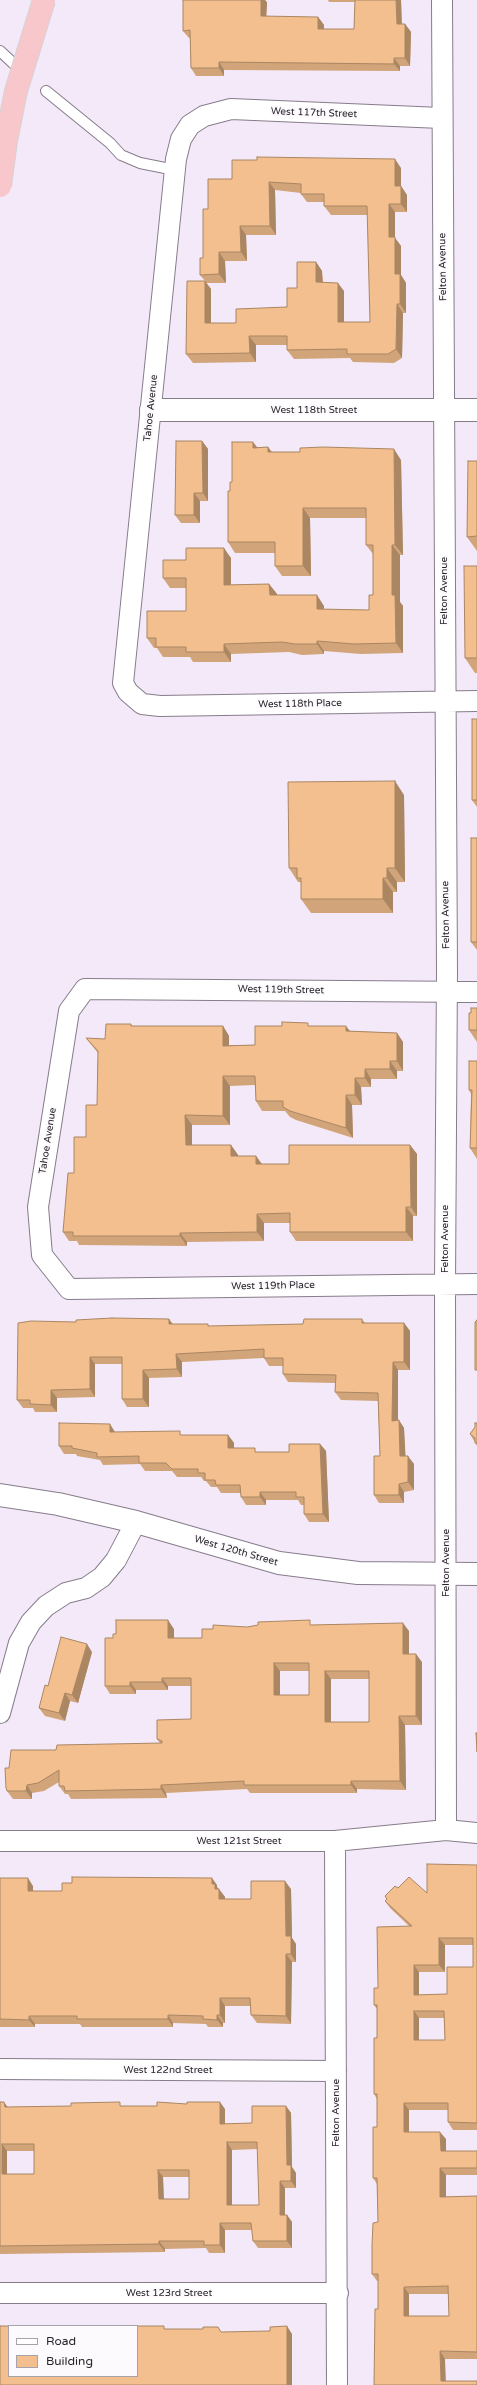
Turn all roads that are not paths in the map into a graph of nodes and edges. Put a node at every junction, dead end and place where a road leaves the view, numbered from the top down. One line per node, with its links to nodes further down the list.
1 (44, 0): 9 (highway, bridge)
2 (442, 0): 6 (street, Felton Avenue)
3 (0, 51): 4 (lane)
4 (14, 64)
5 (46, 90): 8 (lane)
6 (441, 118): 7 (street, West 117th Street); 11 (street, Felton Avenue)
7 (190, 125): 8 (street, Tahoe Avenue)
8 (176, 170): 10 (street, Tahoe Avenue)
9 (0, 186)
10 (151, 410): 11 (main road, West 118th Street); 13 (street, Tahoe Avenue)
11 (444, 410): 12 (main road, West 118th Street); 14 (street, Felton Avenue)
12 (477, 410)
13 (128, 692): 14 (street, West 118th Place)
14 (444, 701): 15 (street, West 118th Place); 17 (street, Felton Avenue)
15 (477, 701)
16 (85, 989): 17 (street, West 119th Street); 21 (street, Tahoe Avenue)
17 (446, 992): 18 (street, West 119th Street); 19 (street, Felton Avenue)
18 (477, 992)
19 (445, 1284): 20 (street, West 119th Place); 21 (street, West 119th Place); 24 (street, Felton Avenue)
20 (477, 1284)
21 (69, 1289)
22 (0, 1495): 23 (main road, West 120th Street)
23 (136, 1522): 24 (main road, West 120th Street); 26 (street)
24 (446, 1574): 25 (main road, West 120th Street); 27 (street, Felton Avenue)
25 (477, 1574)
26 (0, 1713)
27 (446, 1830): 28 (street, West 121st Street); 30 (street, West 121st Street)
28 (477, 1833)
29 (0, 1841): 30 (street, West 121st Street)
30 (335, 1841): 32 (street, Felton Avenue)
31 (0, 2069): 32 (street, West 122nd Street)
32 (336, 2071): 34 (street, Felton Avenue)
33 (0, 2293): 34 (street, West 123rd Street)
34 (338, 2293): 35 (street, Felton Avenue)
35 (337, 2385)

